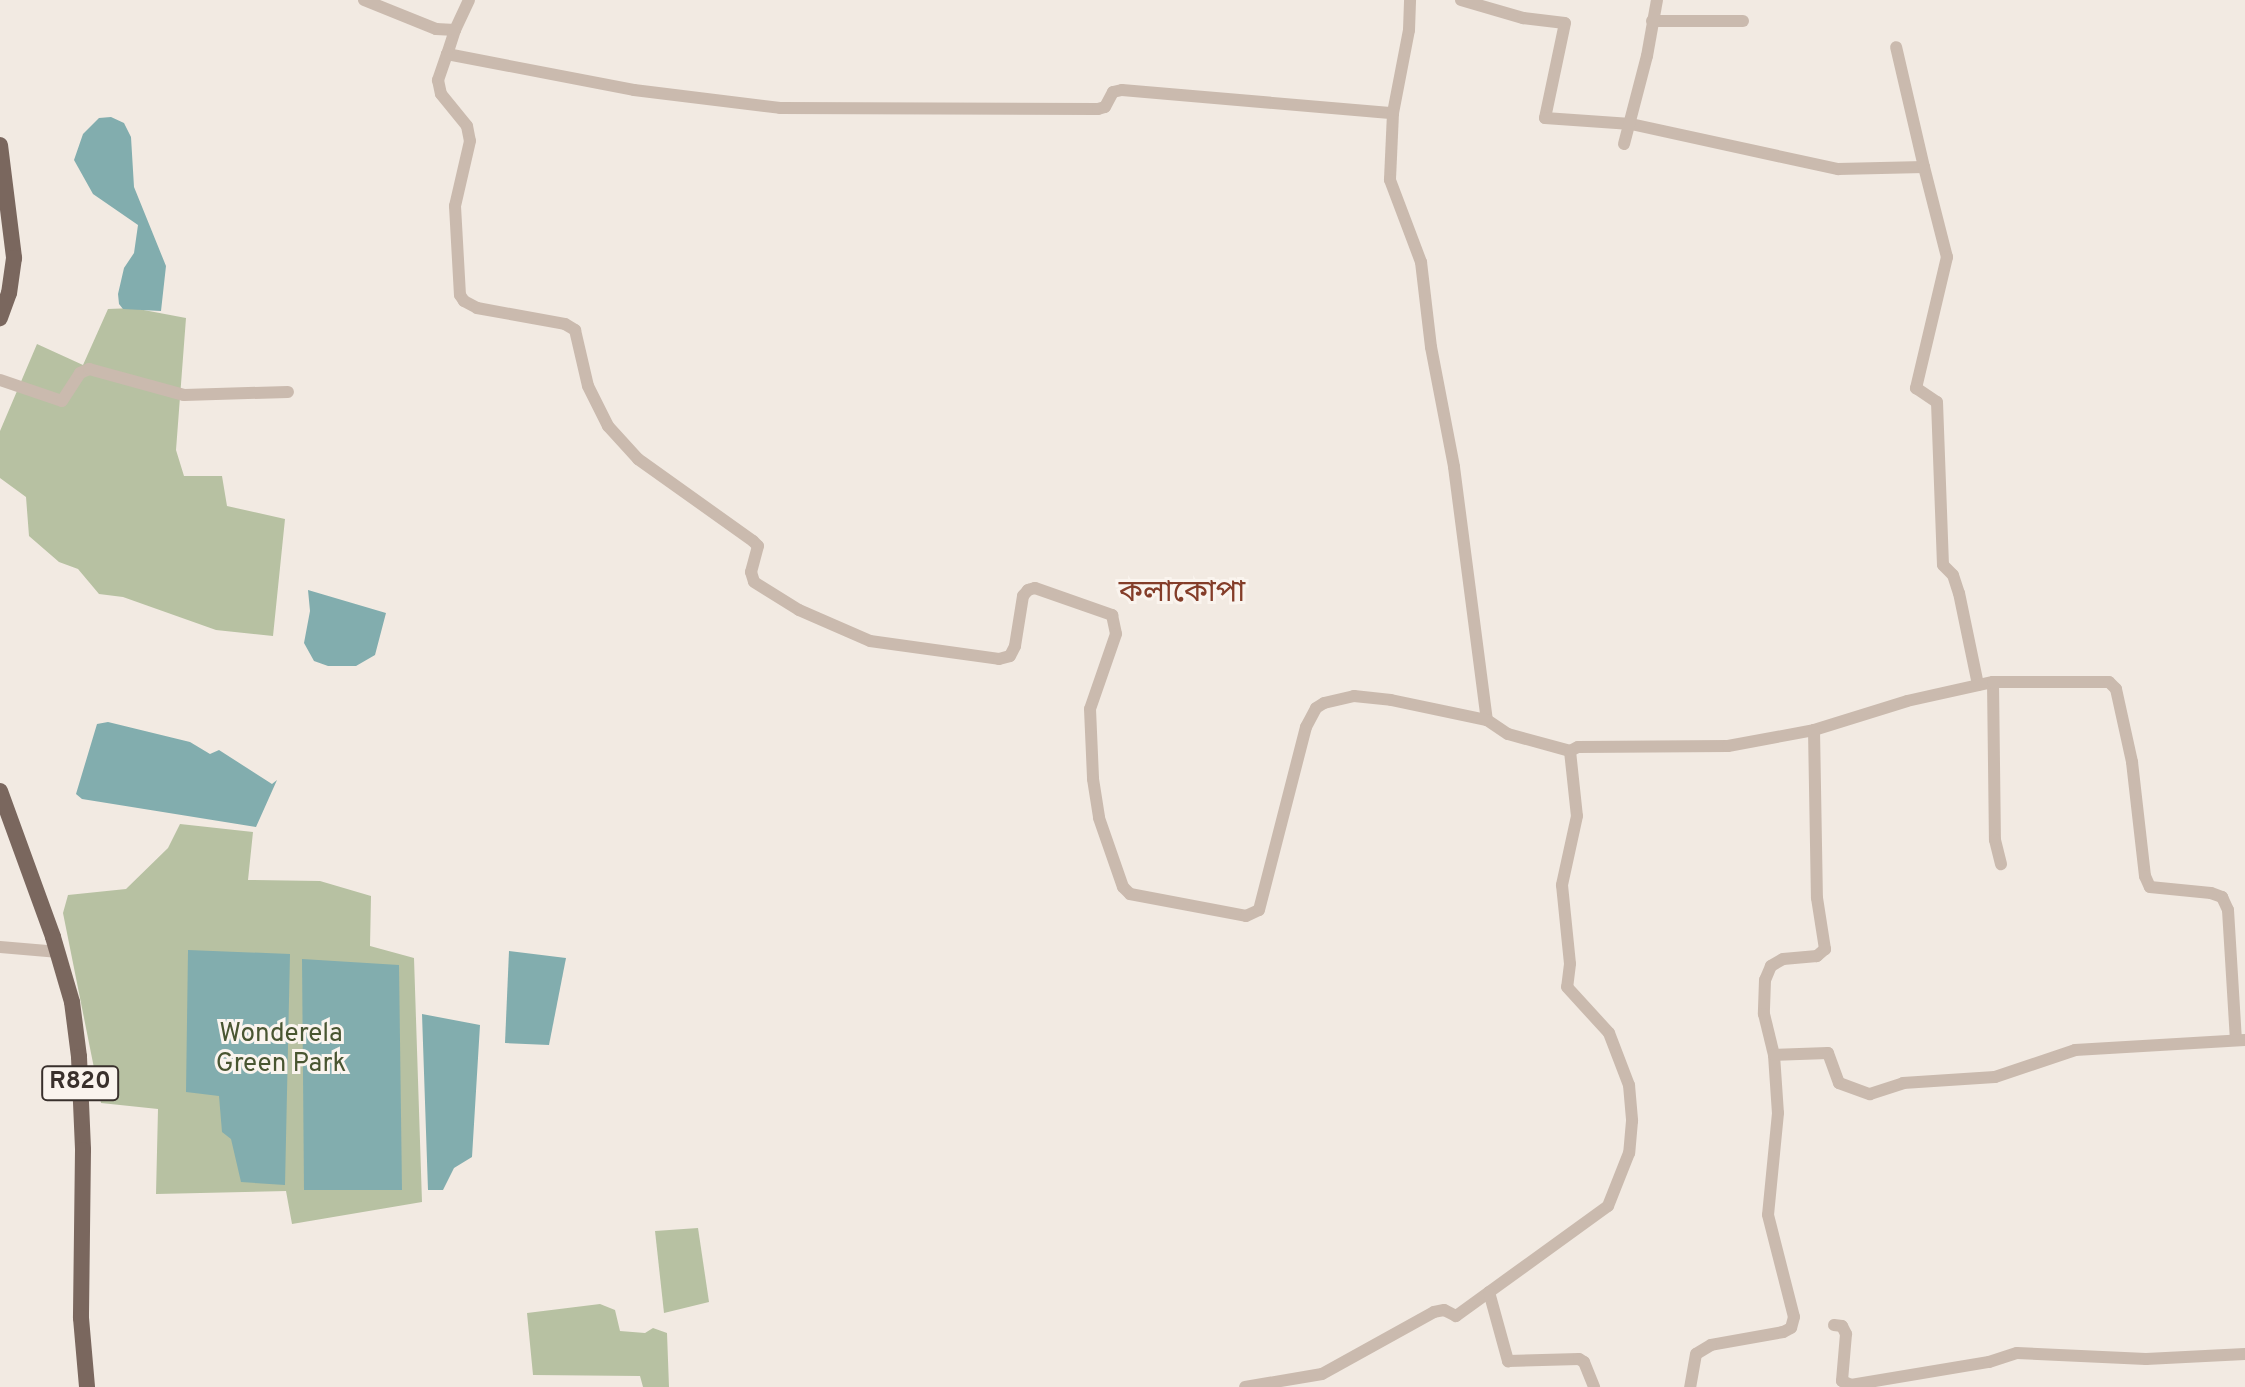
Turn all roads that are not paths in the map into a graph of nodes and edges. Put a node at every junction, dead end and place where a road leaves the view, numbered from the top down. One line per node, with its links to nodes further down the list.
1 (364, 0): 8 (street)
2 (469, 0): 8 (street)
3 (1410, 0): 11 (street)
4 (1461, 0): 12 (street)
5 (1657, 0): 6 (street)
6 (1652, 21): 7 (street); 12 (street)
7 (1743, 21)
8 (455, 30): 10 (street)
9 (1896, 47): 15 (street)
10 (447, 54): 11 (street); 22 (street)
11 (1393, 113): 22 (street)
12 (1631, 124): 13 (street); 15 (street)
13 (1624, 144)
14 (0, 145): 16 (main road)
15 (1924, 167): 21 (street)
16 (5, 234): 17 (main road)
17 (0, 318)
18 (0, 380): 19 (street)
19 (288, 392)
20 (1993, 682): 21 (street); 26 (street); 29 (street)
21 (1978, 685): 23 (street)
22 (1487, 720): 24 (street)
23 (1814, 730): 24 (street); 30 (street)
24 (1570, 751): 31 (street)
25 (0, 791): 28 (main road, R820)
26 (2001, 864)
27 (0, 947): 28 (street)
28 (59, 952): 34 (main road, R820)
29 (2241, 1040): 30 (street)
30 (1774, 1055): 37 (street)
31 (1489, 1292): 35 (street); 36 (street)
32 (1834, 1325): 33 (street)
33 (2245, 1354)
34 (87, 1387)
35 (1245, 1387)
36 (1594, 1387)
37 (1690, 1387)

